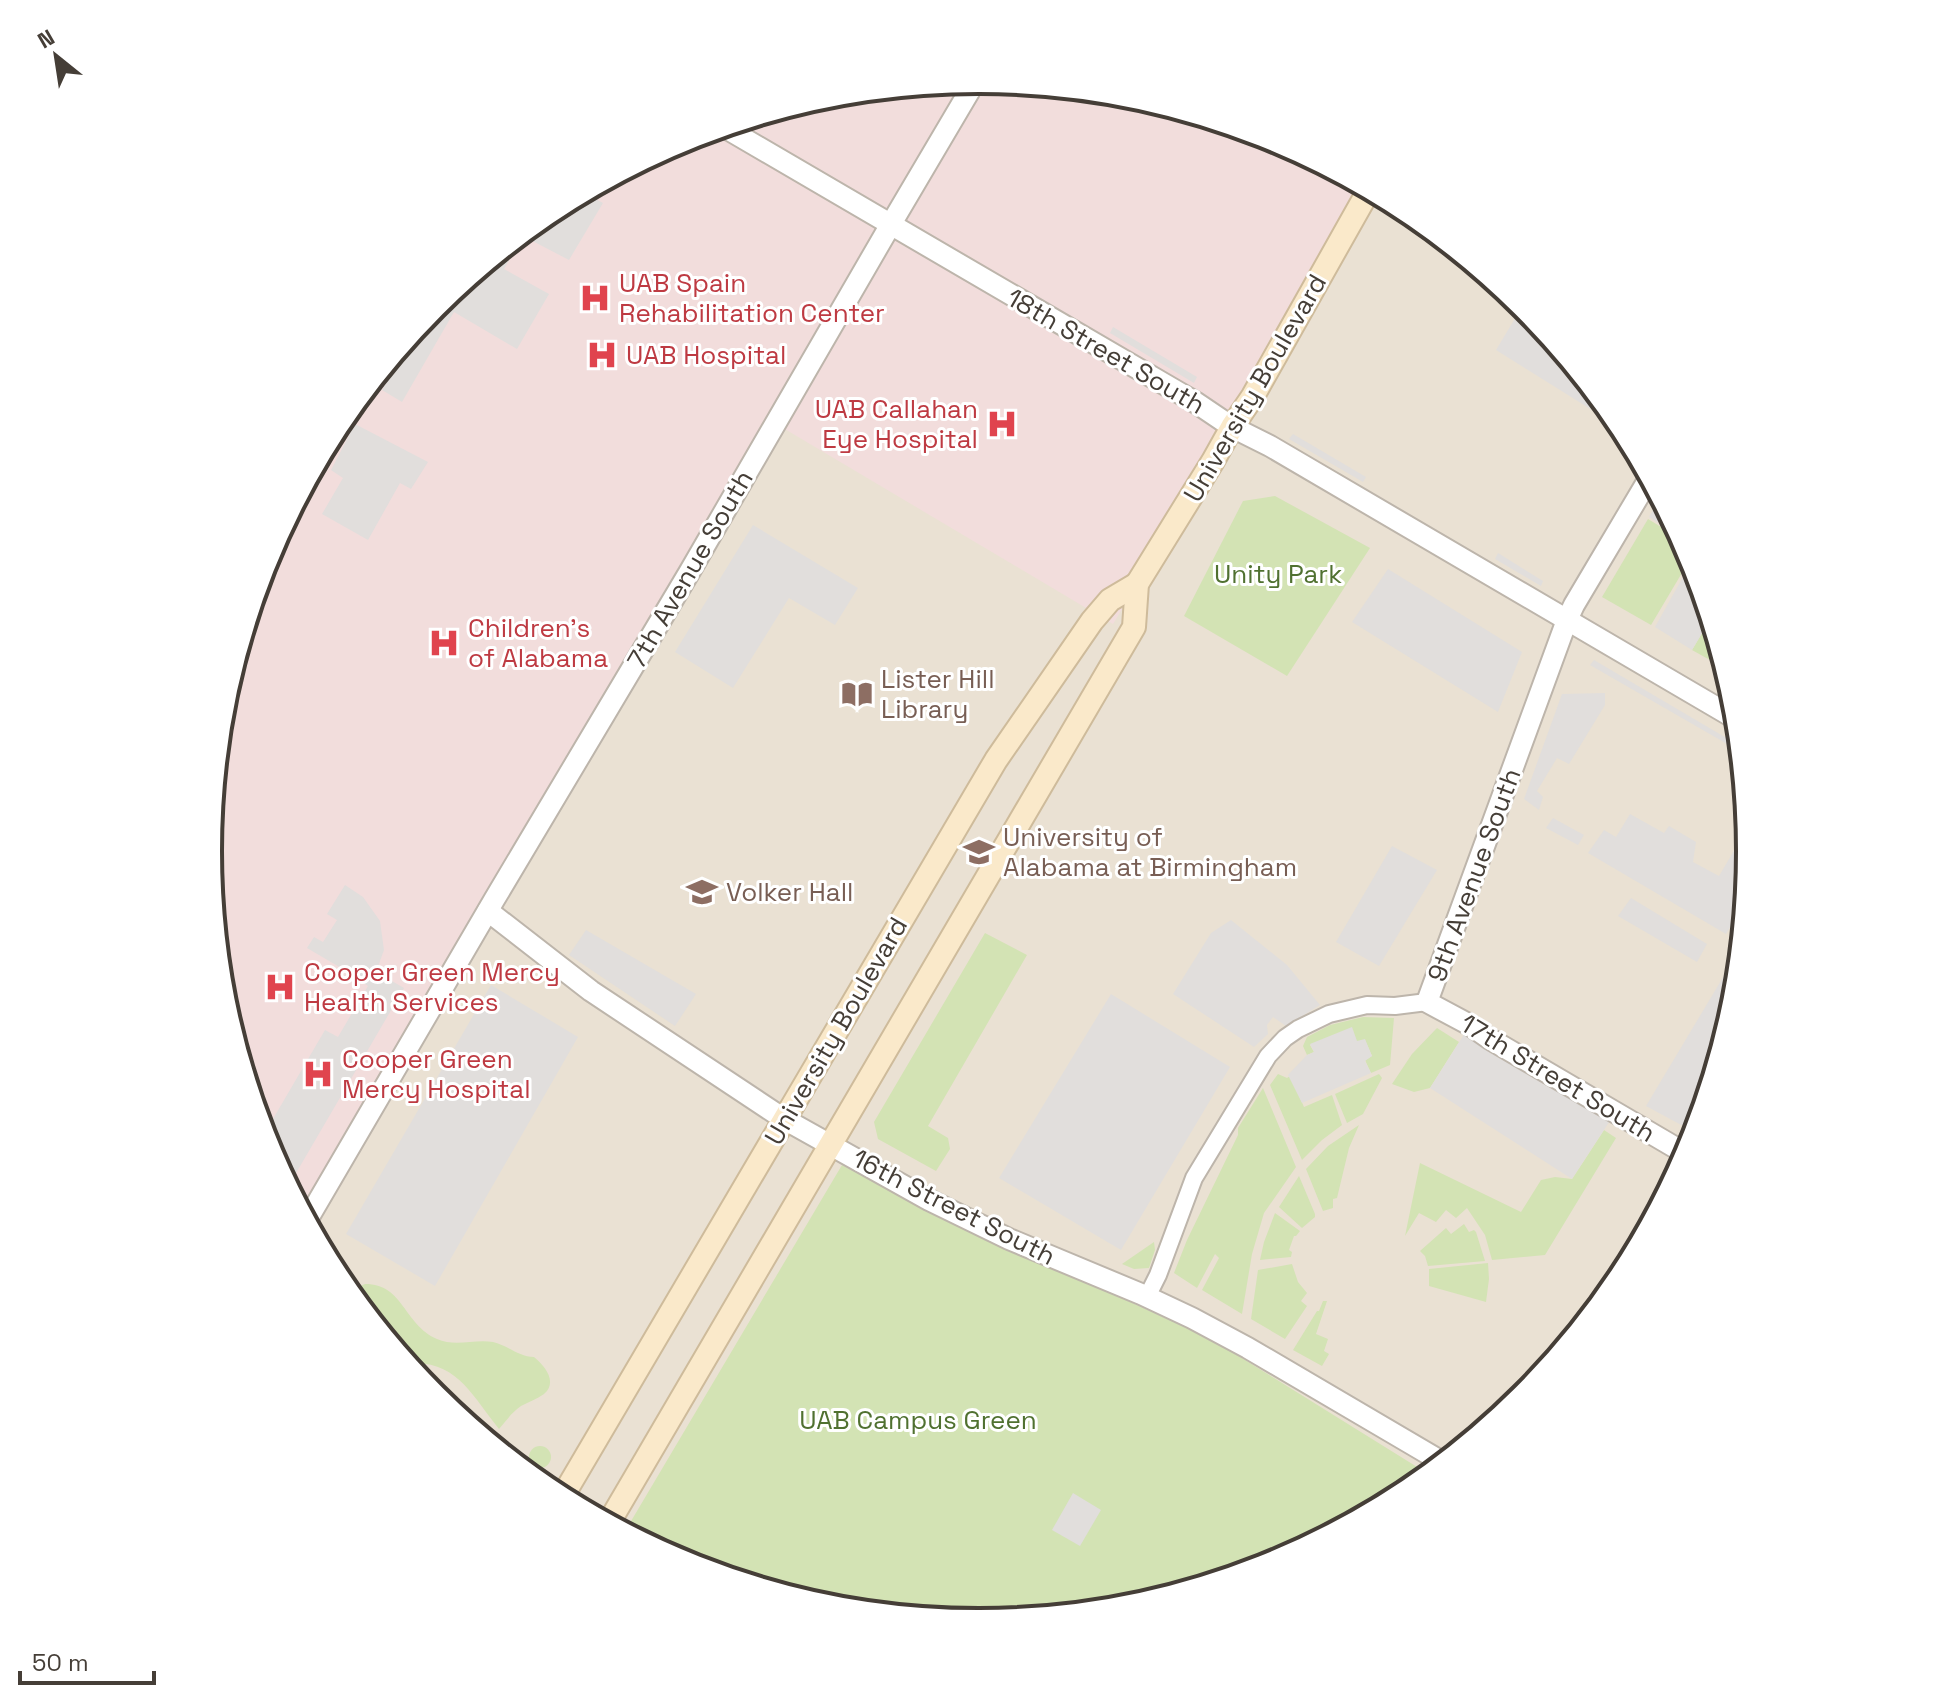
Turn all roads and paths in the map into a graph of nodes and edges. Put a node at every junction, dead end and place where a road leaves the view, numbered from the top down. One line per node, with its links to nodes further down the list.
1 (967, 94): 4 (street, 7th Avenue South)
2 (736, 134): 4 (street, 18th Street South)
3 (1364, 199): 5 (main road, University Boulevard)
4 (891, 224): 5 (street, 18th Street South); 10 (street, 7th Avenue South)
5 (1232, 427): 7 (main road, University Boulevard); 8 (street, 18th Street South)
6 (1643, 488): 8 (street, 9th Avenue South)
7 (1137, 584): 12 (main road, University Boulevard); 13 (main road, University Boulevard)
8 (1567, 620): 9 (street, 18th Street South); 11 (street, 9th Avenue South)
9 (1723, 711)
10 (488, 911): 12 (street, 16th Street South); 15 (street, 7th Avenue South)
11 (1427, 1002): 14 (street, 17th Street South); 16 (street, 9th Avenue South)
12 (784, 1119): 13 (street, 16th Street South); 18 (main road, University Boulevard)
13 (830, 1144): 16 (street, 16th Street South); 19 (main road, University Boulevard)
14 (1676, 1148)
15 (313, 1211)
16 (1147, 1297): 17 (street, 16th Street South)
17 (1433, 1457)
18 (568, 1487)
19 (613, 1515)

